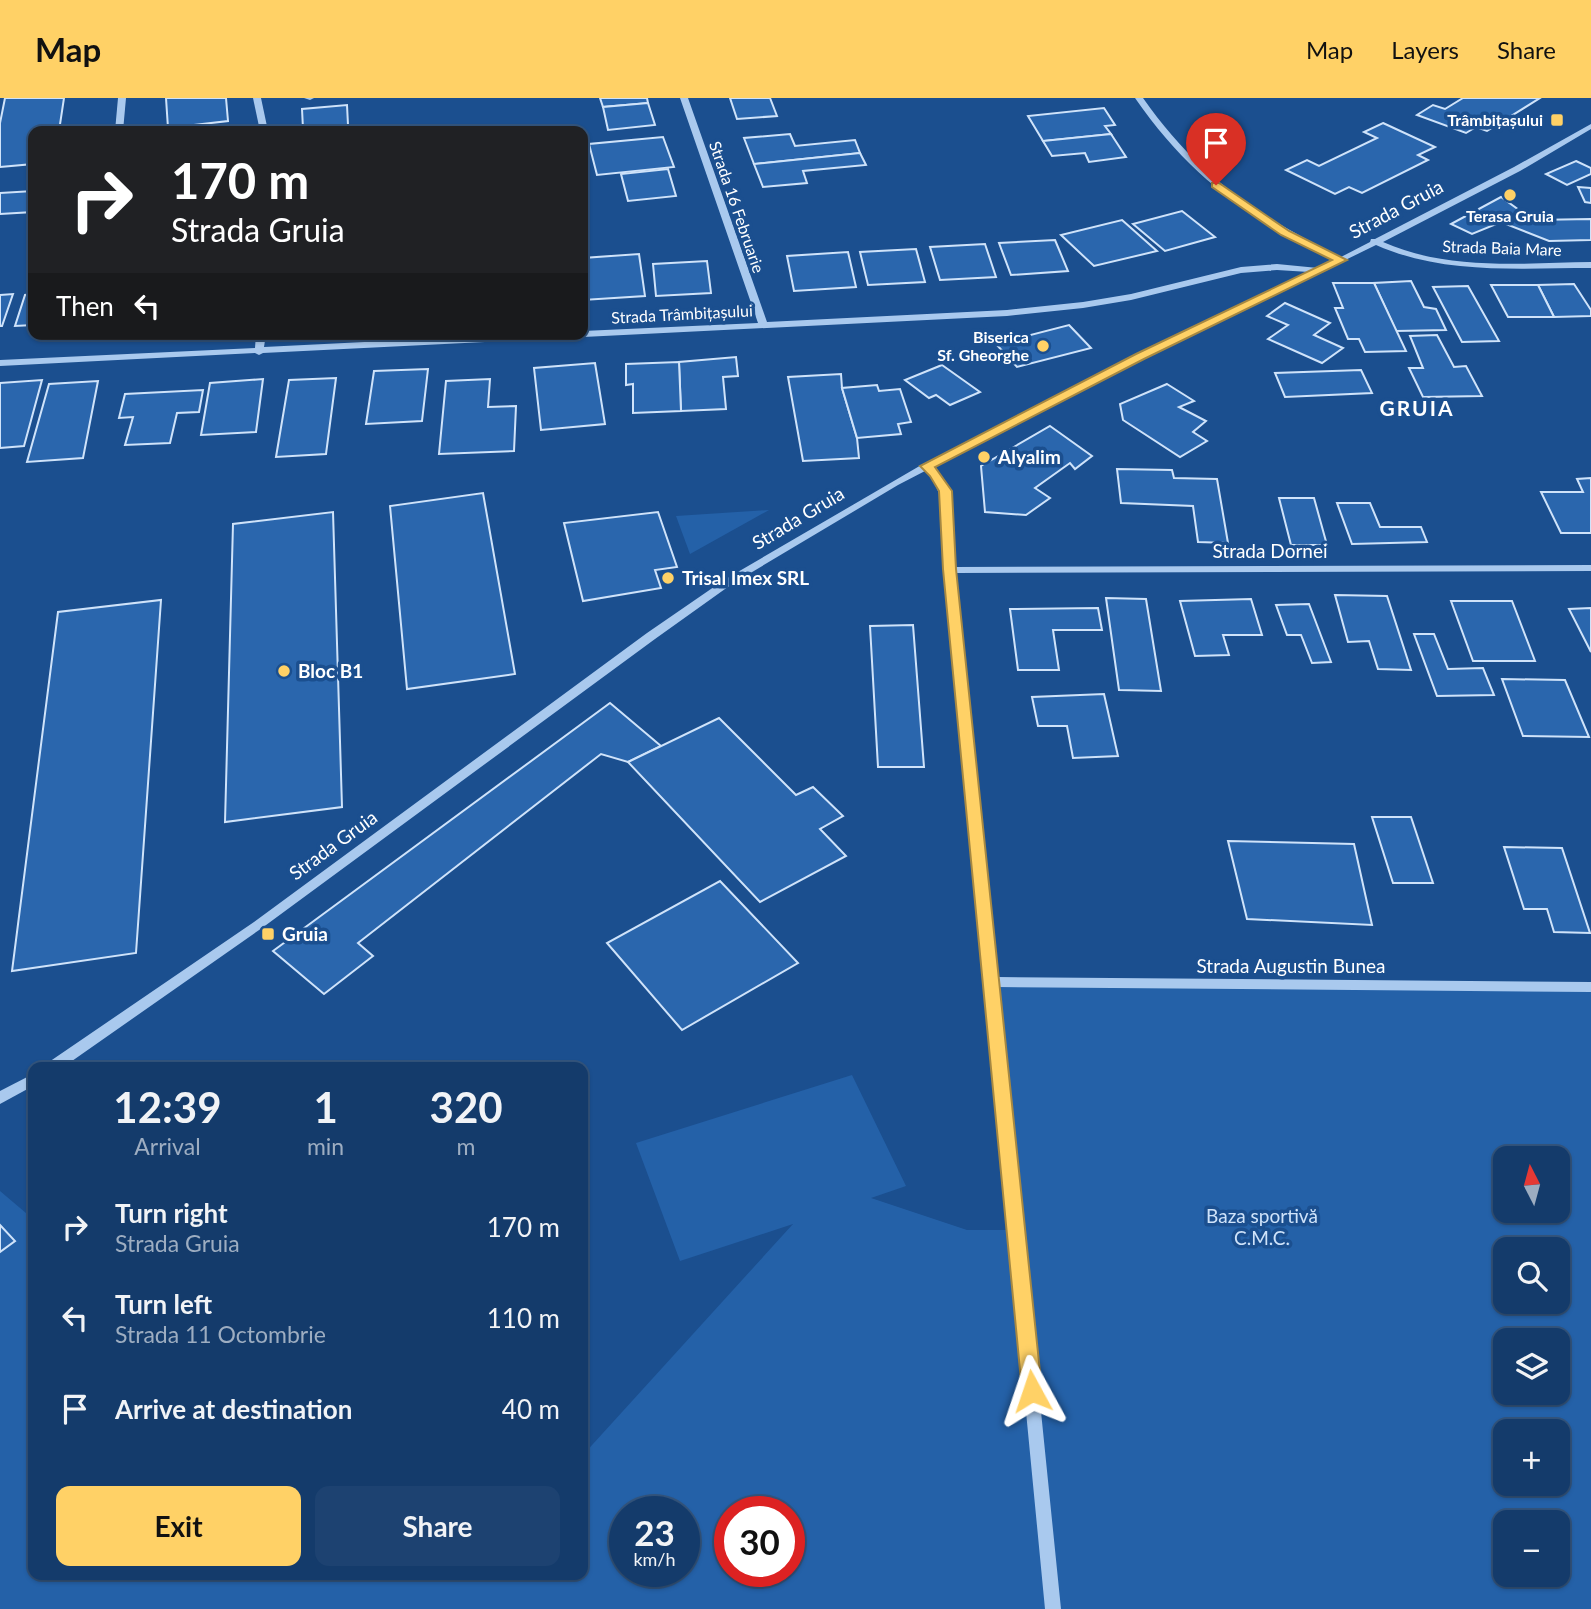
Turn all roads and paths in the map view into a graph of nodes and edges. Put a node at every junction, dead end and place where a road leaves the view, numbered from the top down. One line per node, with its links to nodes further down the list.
1 (122, 98): 5 (street)
2 (257, 98): 6 (street)
3 (684, 98): 12 (street, Strada 16 Februarie)
4 (1139, 98): 9 (street)
5 (119, 126)
6 (263, 126)
7 (1591, 126): 8 (street, Strada Gruia)
8 (1374, 241): 9 (street, Strada Gruia); 10 (street, Strada Baia Mare)
9 (1341, 260): 11 (street, Strada Gruia)
10 (1591, 265)
11 (1318, 270): 12 (street, Strada Trâmbițașului); 18 (street, Strada Gruia)
12 (764, 326): 13 (street, Strada Trâmbițașului)
13 (588, 335)
14 (260, 340): 16 (street)
15 (492, 340): 16 (street, Strada Trâmbițașului)
16 (259, 352): 17 (street, Strada Trâmbițașului)
17 (0, 363)
18 (926, 466): 20 (street); 23 (street, Strada Gruia)
19 (1591, 568): 20 (street, Strada Dornei)
20 (950, 569): 21 (street)
21 (991, 982): 22 (street, Strada Augustin Bunea); 26 (street)
22 (1591, 988)
23 (60, 1062)
24 (28, 1083): 25 (street)
25 (0, 1098)
26 (1053, 1609)

